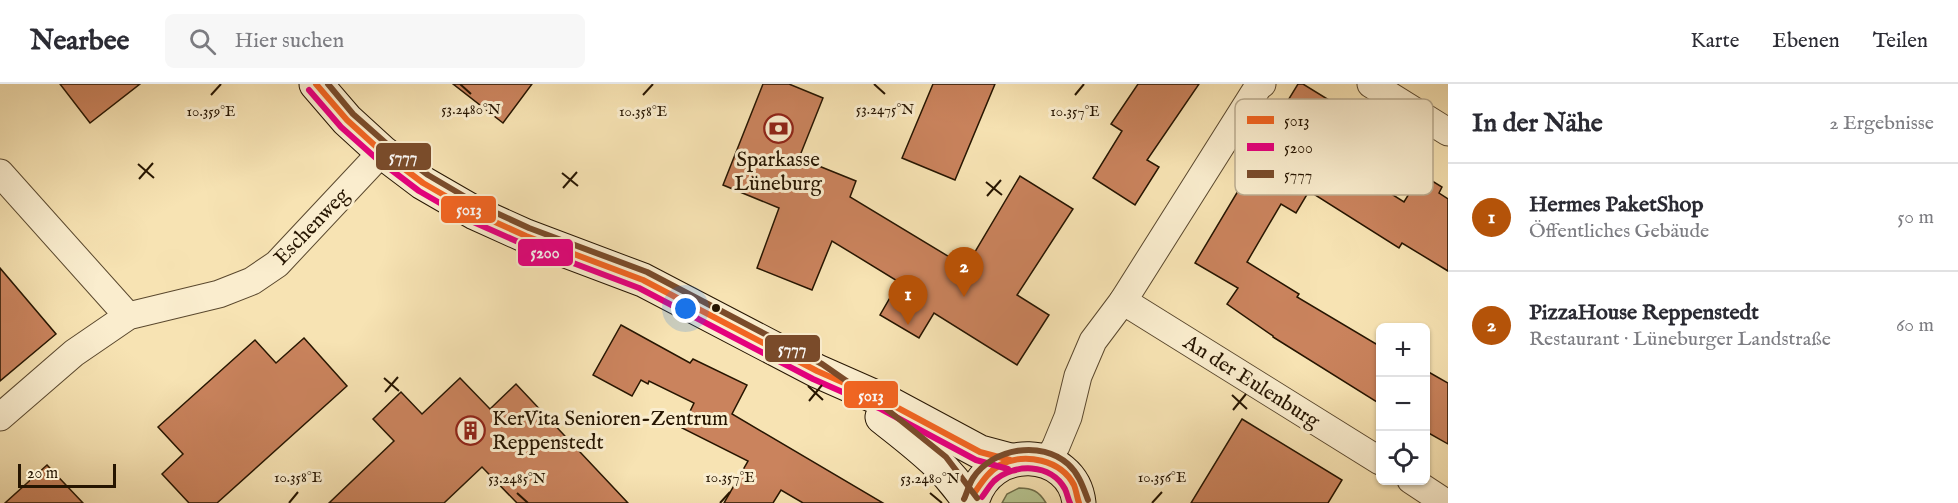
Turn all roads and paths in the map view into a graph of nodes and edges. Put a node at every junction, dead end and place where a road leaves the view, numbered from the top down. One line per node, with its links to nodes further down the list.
1 (316, 84): 9 (main road)
2 (1262, 84): 4 (street)
3 (1371, 84): 5 (street)
4 (1250, 99)
5 (1395, 99)
6 (1235, 123): 11 (street)
7 (1433, 123): 8 (street)
8 (1448, 132)
9 (382, 152): 12 (street, Eschenweg); 13 (main road)
10 (0, 173): 12 (street)
11 (1123, 301): 15 (street, An der Eulenburg); 17 (street)
12 (128, 316): 14 (street, Eschenweg)
13 (817, 371): 16 (main road); 19 (main road)
14 (0, 417)
15 (1376, 459)
16 (1010, 460): 17 (main road); 19 (main road)
17 (1047, 462): 20 (main road)
18 (1419, 485): 21 (street)
19 (971, 503)
20 (1079, 503)
21 (1446, 503)

